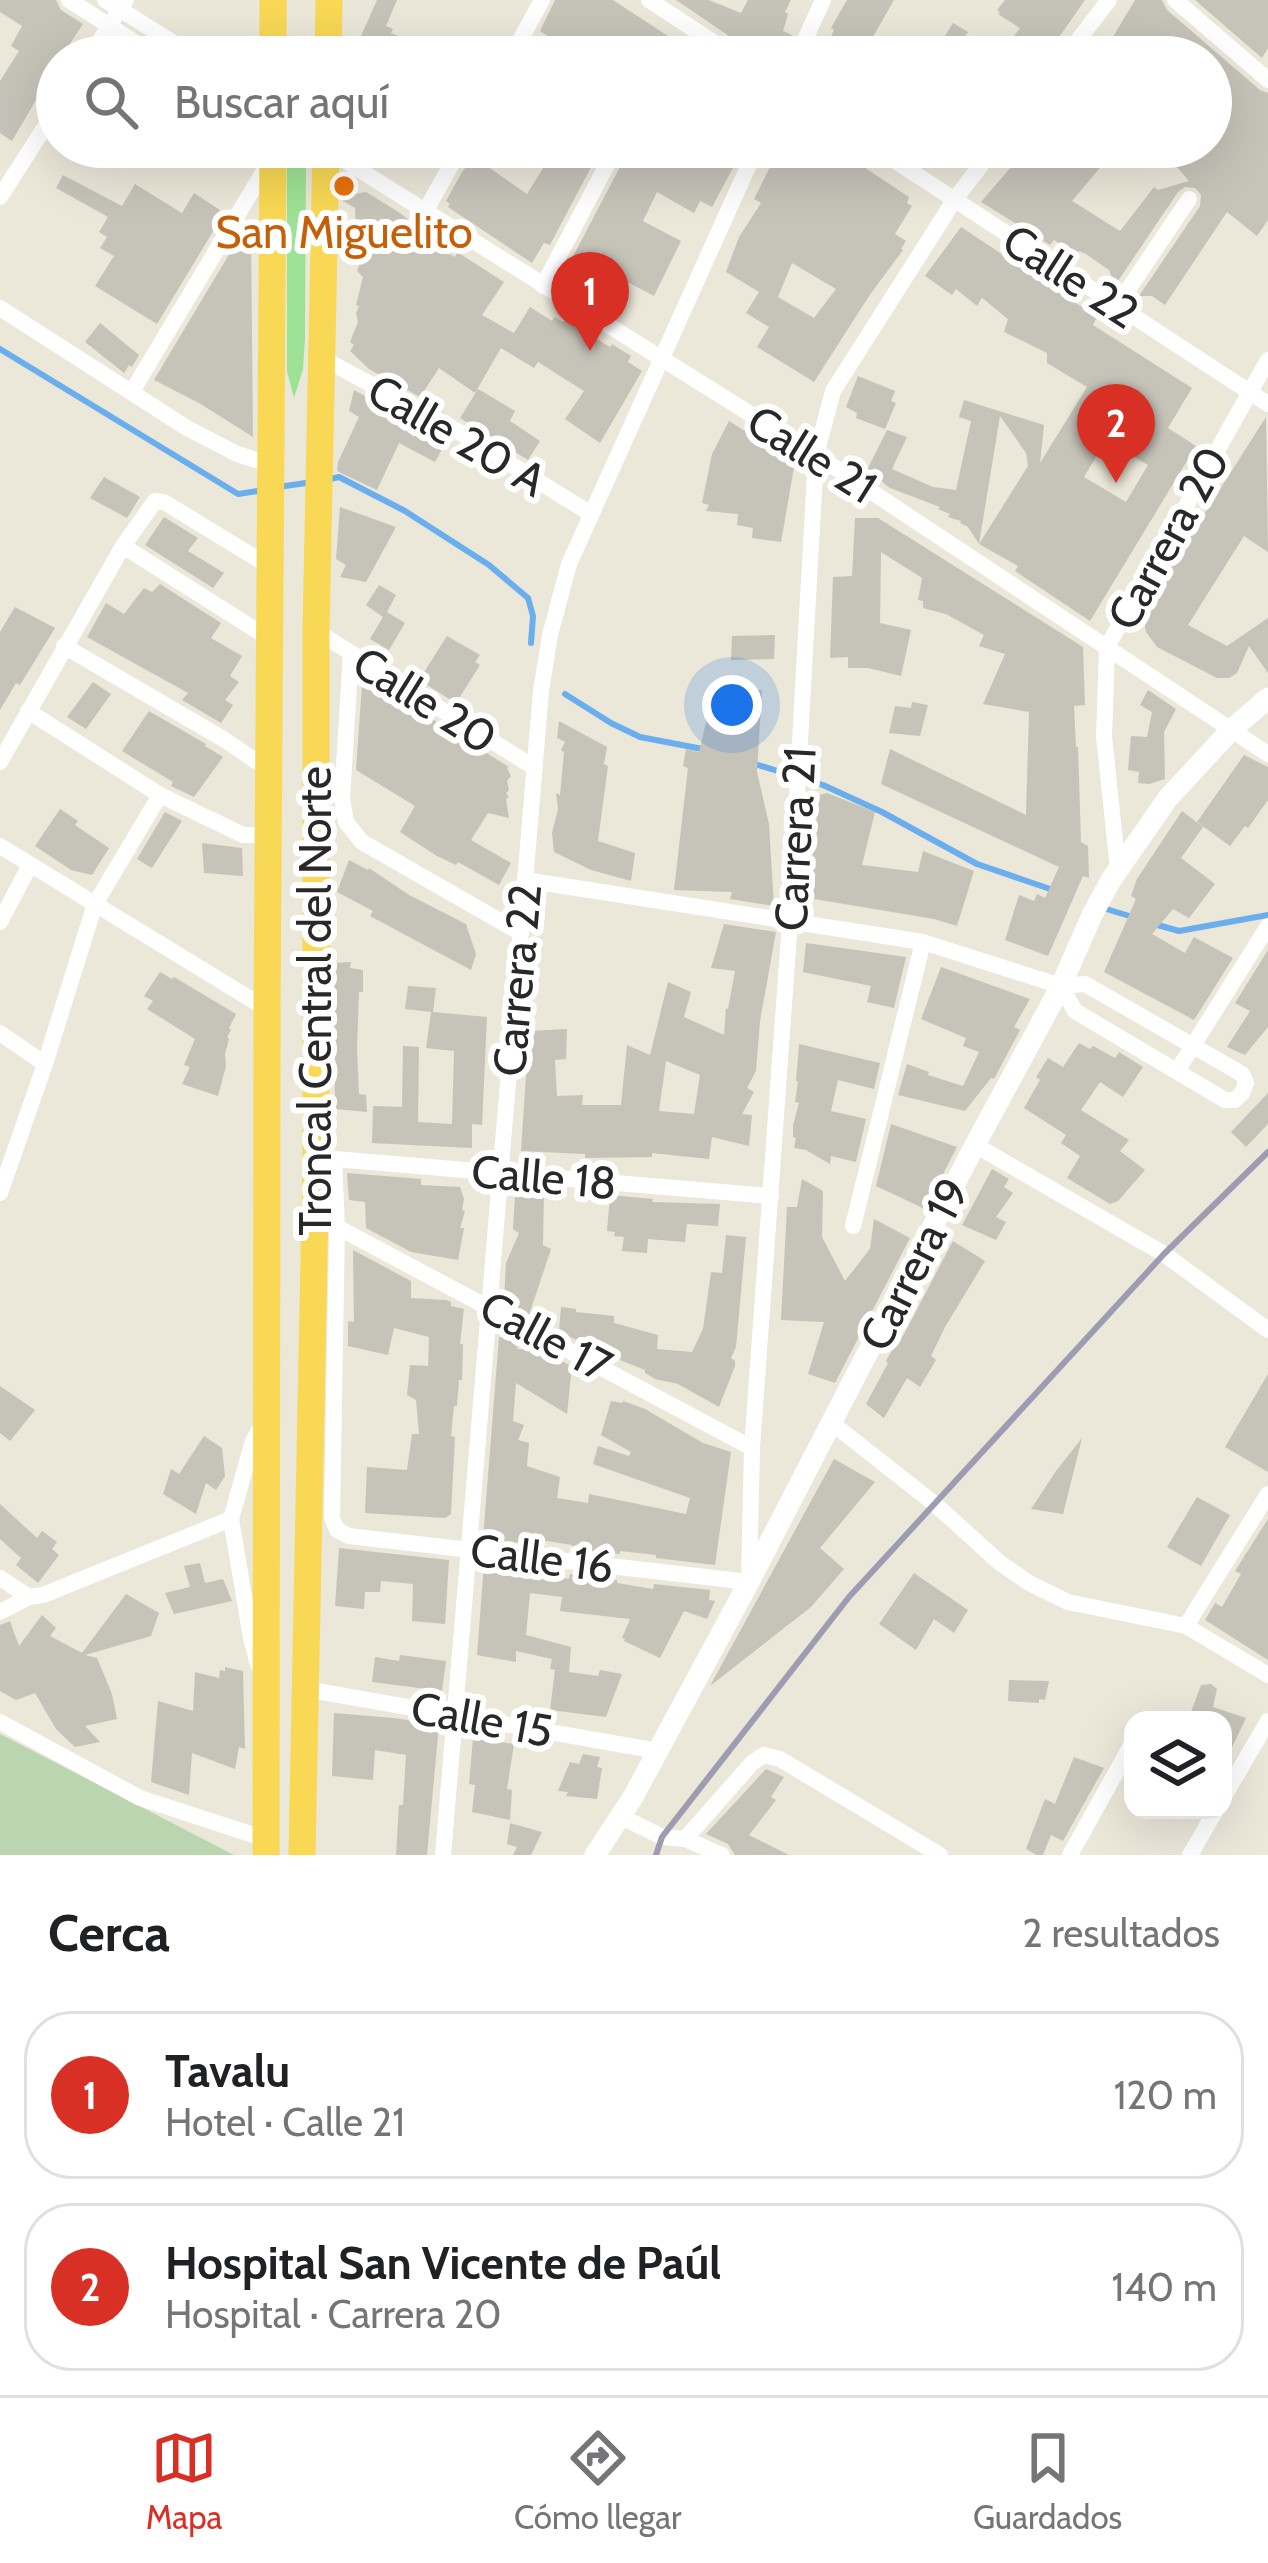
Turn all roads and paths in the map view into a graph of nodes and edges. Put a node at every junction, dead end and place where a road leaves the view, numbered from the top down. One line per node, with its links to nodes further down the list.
1 (69, 0): 10 (street)
2 (273, 0): 14 (highway)
3 (328, 0): 15 (highway)
4 (542, 0): 16 (street)
5 (649, 0): 17 (street)
6 (823, 0): 18 (street)
7 (1109, 0): 19 (street)
8 (1175, 0): 20 (street)
9 (117, 3): 10 (street); 13 (street)
10 (109, 27): 11 (street); 12 (street)
11 (103, 36)
12 (124, 36)
13 (165, 36)
14 (273, 36)
15 (328, 36)
16 (522, 36)
17 (704, 36)
18 (807, 36)
19 (1081, 36)
20 (1217, 36)
21 (1232, 49): 22 (street)
22 (1268, 80)
23 (36, 140): 33 (street)
24 (263, 168): 43 (street)
25 (273, 168): 47 (highway, Troncal Central del Norte)
26 (327, 168): 40 (highway, Troncal Central del Norte)
27 (352, 168): 36 (street, Calle 21)
28 (449, 168): 36 (street)
29 (604, 168): 37 (street)
30 (748, 168): 42 (street, Carrera 22)
31 (907, 168): 34 (street, Calle 22)
32 (979, 168): 34 (street, Carrera 21)
33 (0, 196)
34 (955, 199): 38 (street, Calle 22); 46 (street, Carrera 21)
35 (1189, 199): 38 (street)
36 (425, 212): 37 (street, Calle 21)
37 (543, 286): 42 (street, Calle 21)
38 (1117, 306): 44 (street, Calle 22)
39 (0, 308): 43 (street)
40 (322, 358): 48 (street, Calle 20 A); 51 (highway, Troncal Central del Norte)
41 (1268, 360): 44 (street, Carrera 20)
42 (662, 361): 46 (street, Calle 21); 48 (street, Carrera 22)
43 (133, 390): 47 (street)
44 (1249, 392): 45 (street, Calle 22); 54 (street, Carrera 20)
45 (1268, 404)
46 (816, 454): 54 (street, Calle 21); 71 (street, Carrera 21)
47 (272, 478): 50 (highway, Troncal Central del Norte)
48 (590, 514): 62 (street, Carrera 22)
49 (123, 546): 50 (street); 52 (street); 53 (street)
50 (272, 568): 52 (highway, Troncal Central del Norte)
51 (316, 631): 55 (street, Calle 20); 83 (highway, Troncal Central del Norte)
52 (270, 639): 63 (highway, Troncal Central del Norte)
53 (64, 646): 57 (street); 63 (street)
54 (1107, 647): 58 (street, Calle 21); 68 (street, Carrera 20)
55 (351, 653): 62 (street, Calle 20); 74 (street)
56 (1268, 698): 58 (street, Carrera 19)
57 (28, 711): 59 (street); 64 (street)
58 (1231, 730): 60 (street, Calle 21); 68 (street, Carrera 19)
59 (6, 738): 61 (street)
60 (1268, 754)
61 (0, 762)
62 (535, 768): 69 (street, Carrera 22)
63 (269, 770): 65 (highway, Troncal Central del Norte)
64 (160, 795): 65 (street); 70 (street)
65 (268, 835): 77 (highway, Troncal Central del Norte)
66 (0, 846): 67 (street)
67 (30, 865): 70 (street); 72 (street)
68 (1115, 874): 76 (street, Carrera 19)
69 (525, 880): 71 (street); 74 (street, Carrera 22)
70 (95, 904): 77 (street); 80 (street)
71 (790, 921): 75 (street); 86 (street, Carrera 21)
72 (0, 922)
73 (1268, 926): 79 (street)
74 (521, 933): 84 (street, Carrera 22)
75 (923, 942): 76 (street); 87 (street)
76 (1061, 986): 79 (street); 81 (street); 82 (street, Carrera 19)
77 (267, 1009): 91 (highway, Troncal Central del Norte)
78 (0, 1034): 80 (street)
79 (1193, 1046): 81 (street); 81 (street)
80 (45, 1064): 85 (street)
81 (1178, 1072)
82 (975, 1145): 90 (street); 92 (street, Carrera 19)
83 (325, 1158): 84 (street, Calle 18); 88 (street); 103 (highway, Troncal Central del Norte)
84 (501, 1173): 86 (street, Calle 18); 89 (street, Carrera 22)
85 (0, 1193)
86 (771, 1196): 93 (street, Carrera 21)
87 (853, 1226)
88 (338, 1227): 89 (street, Calle 17); 96 (street, Calle 16)
89 (490, 1306): 93 (street, Calle 17); 96 (street, Carrera 22)
90 (1268, 1330)
91 (266, 1417): 95 (street); 104 (highway, Troncal Central del Norte)
92 (833, 1424): 98 (street, Carrera 19); 101 (street)
93 (752, 1448): 98 (street, Carrera 21)
94 (1268, 1494): 101 (street)
95 (231, 1519): 99 (street); 104 (street)
96 (469, 1549): 98 (street, Calle 16); 105 (street, Carrera 22)
97 (0, 1577): 99 (street)
98 (749, 1582): 108 (street, Carrera 19)
99 (28, 1597): 100 (street)
100 (0, 1612)
101 (1186, 1626): 102 (street)
102 (1268, 1675)
103 (305, 1689): 105 (street, Calle 15); 115 (highway, Troncal Central del Norte)
104 (266, 1693): 114 (highway, Troncal Central del Norte)
105 (455, 1714): 108 (street, Calle 15); 116 (street, Carrera 22)
106 (1268, 1721): 110 (street)
107 (0, 1722): 114 (street)
108 (658, 1751): 111 (street, Carrera 19)
109 (1124, 1758): 120 (street)
110 (1232, 1783)
111 (620, 1816): 113 (street); 117 (street, Carrera 19)
112 (1211, 1819): 121 (street)
113 (685, 1839): 118 (street); 119 (street)
114 (266, 1847)
115 (302, 1855)
116 (443, 1855)
117 (595, 1855)
118 (722, 1855)
119 (940, 1855)
120 (1070, 1855)
121 (1190, 1855)

